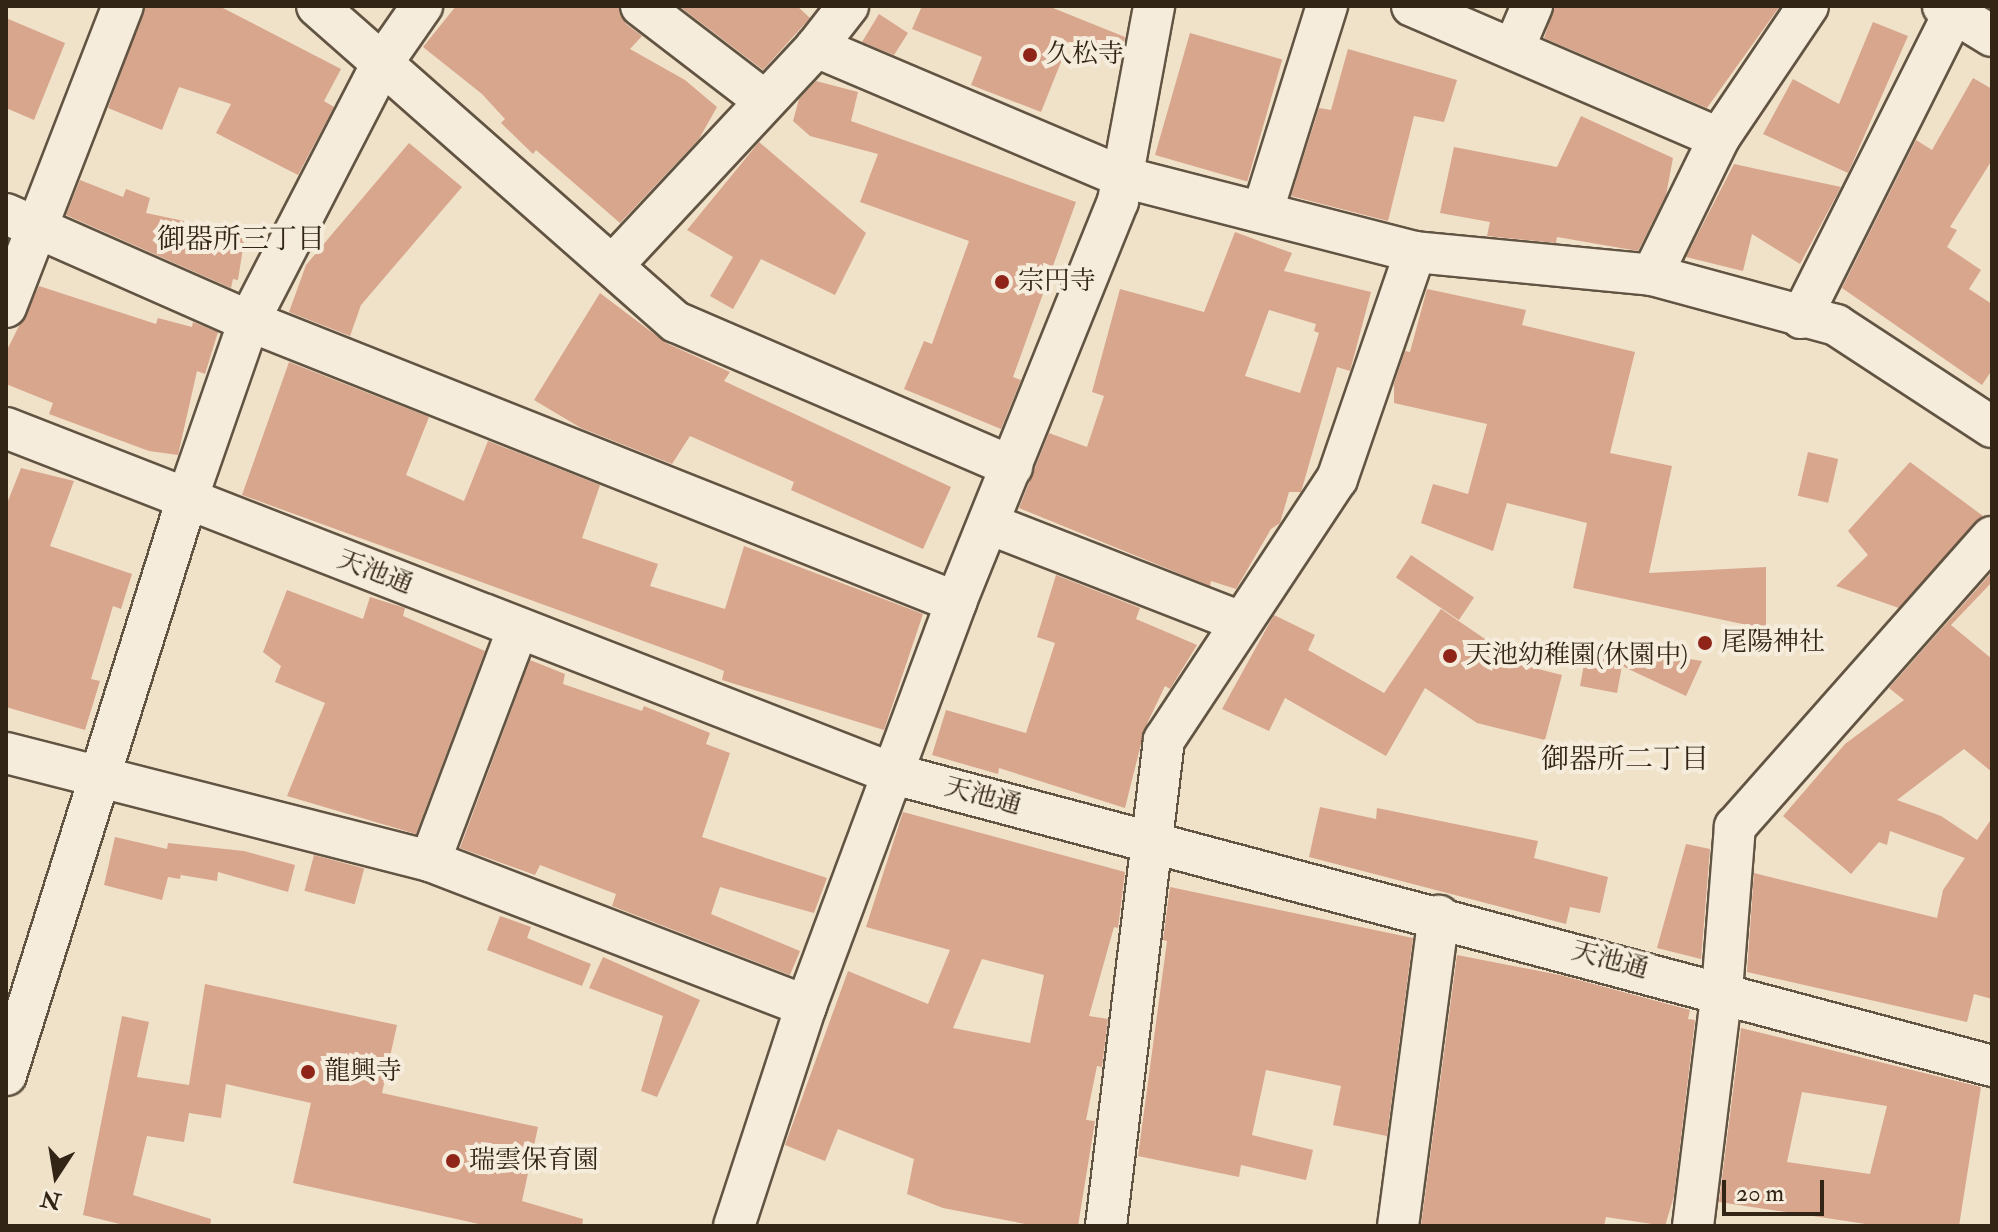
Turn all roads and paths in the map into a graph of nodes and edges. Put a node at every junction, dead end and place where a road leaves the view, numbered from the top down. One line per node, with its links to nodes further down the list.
1 (123, 6): 19 (street)
2 (317, 6): 14 (street)
3 (422, 6): 14 (street)
4 (641, 6): 15 (street)
5 (1154, 6): 17 (street)
6 (1327, 6): 18 (street)
7 (1412, 6): 13 (street)
8 (1532, 6): 13 (street)
9 (1808, 6): 16 (street)
10 (1949, 9): 12 (street); 24 (street)
11 (831, 20): 15 (street); 17 (street)
12 (1992, 36)
13 (1514, 48): 16 (street)
14 (381, 65): 21 (street); 25 (street)
15 (765, 101): 21 (street)
16 (1719, 138): 22 (street)
17 (1123, 177): 18 (street); 28 (street)
18 (1263, 210): 20 (street)
19 (21, 219): 23 (street); 25 (street)
20 (1415, 252): 22 (street); 33 (street)
21 (613, 265): 28 (street)
22 (1652, 275): 24 (street)
23 (6, 307)
24 (1801, 318): 26 (street)
25 (249, 321): 29 (street); 32 (street)
26 (1992, 427)
27 (6, 428): 29 (street, 天池通)
28 (1012, 467): 30 (street)
29 (187, 499): 34 (street, 天池通); 37 (street)
30 (989, 524): 32 (street); 33 (street)
31 (1992, 537): 41 (street)
32 (956, 602): 36 (street)
33 (1240, 622): 38 (street)
34 (518, 628): 36 (street, 天池通); 39 (street)
35 (6, 753): 37 (street)
36 (894, 774): 38 (street, 天池通); 43 (street)
37 (99, 777): 39 (street); 42 (street)
38 (1151, 841): 40 (street, 天池通); 47 (street)
39 (430, 861): 43 (street)
40 (1439, 916): 41 (street, 天池通); 48 (street)
41 (1722, 991): 44 (street, 天池通); 49 (street)
42 (18, 996): 45 (street)
43 (806, 1006): 46 (street)
44 (1992, 1066)
45 (6, 1075)
46 (734, 1226)
47 (1106, 1226)
48 (1398, 1226)
49 (1693, 1226)

